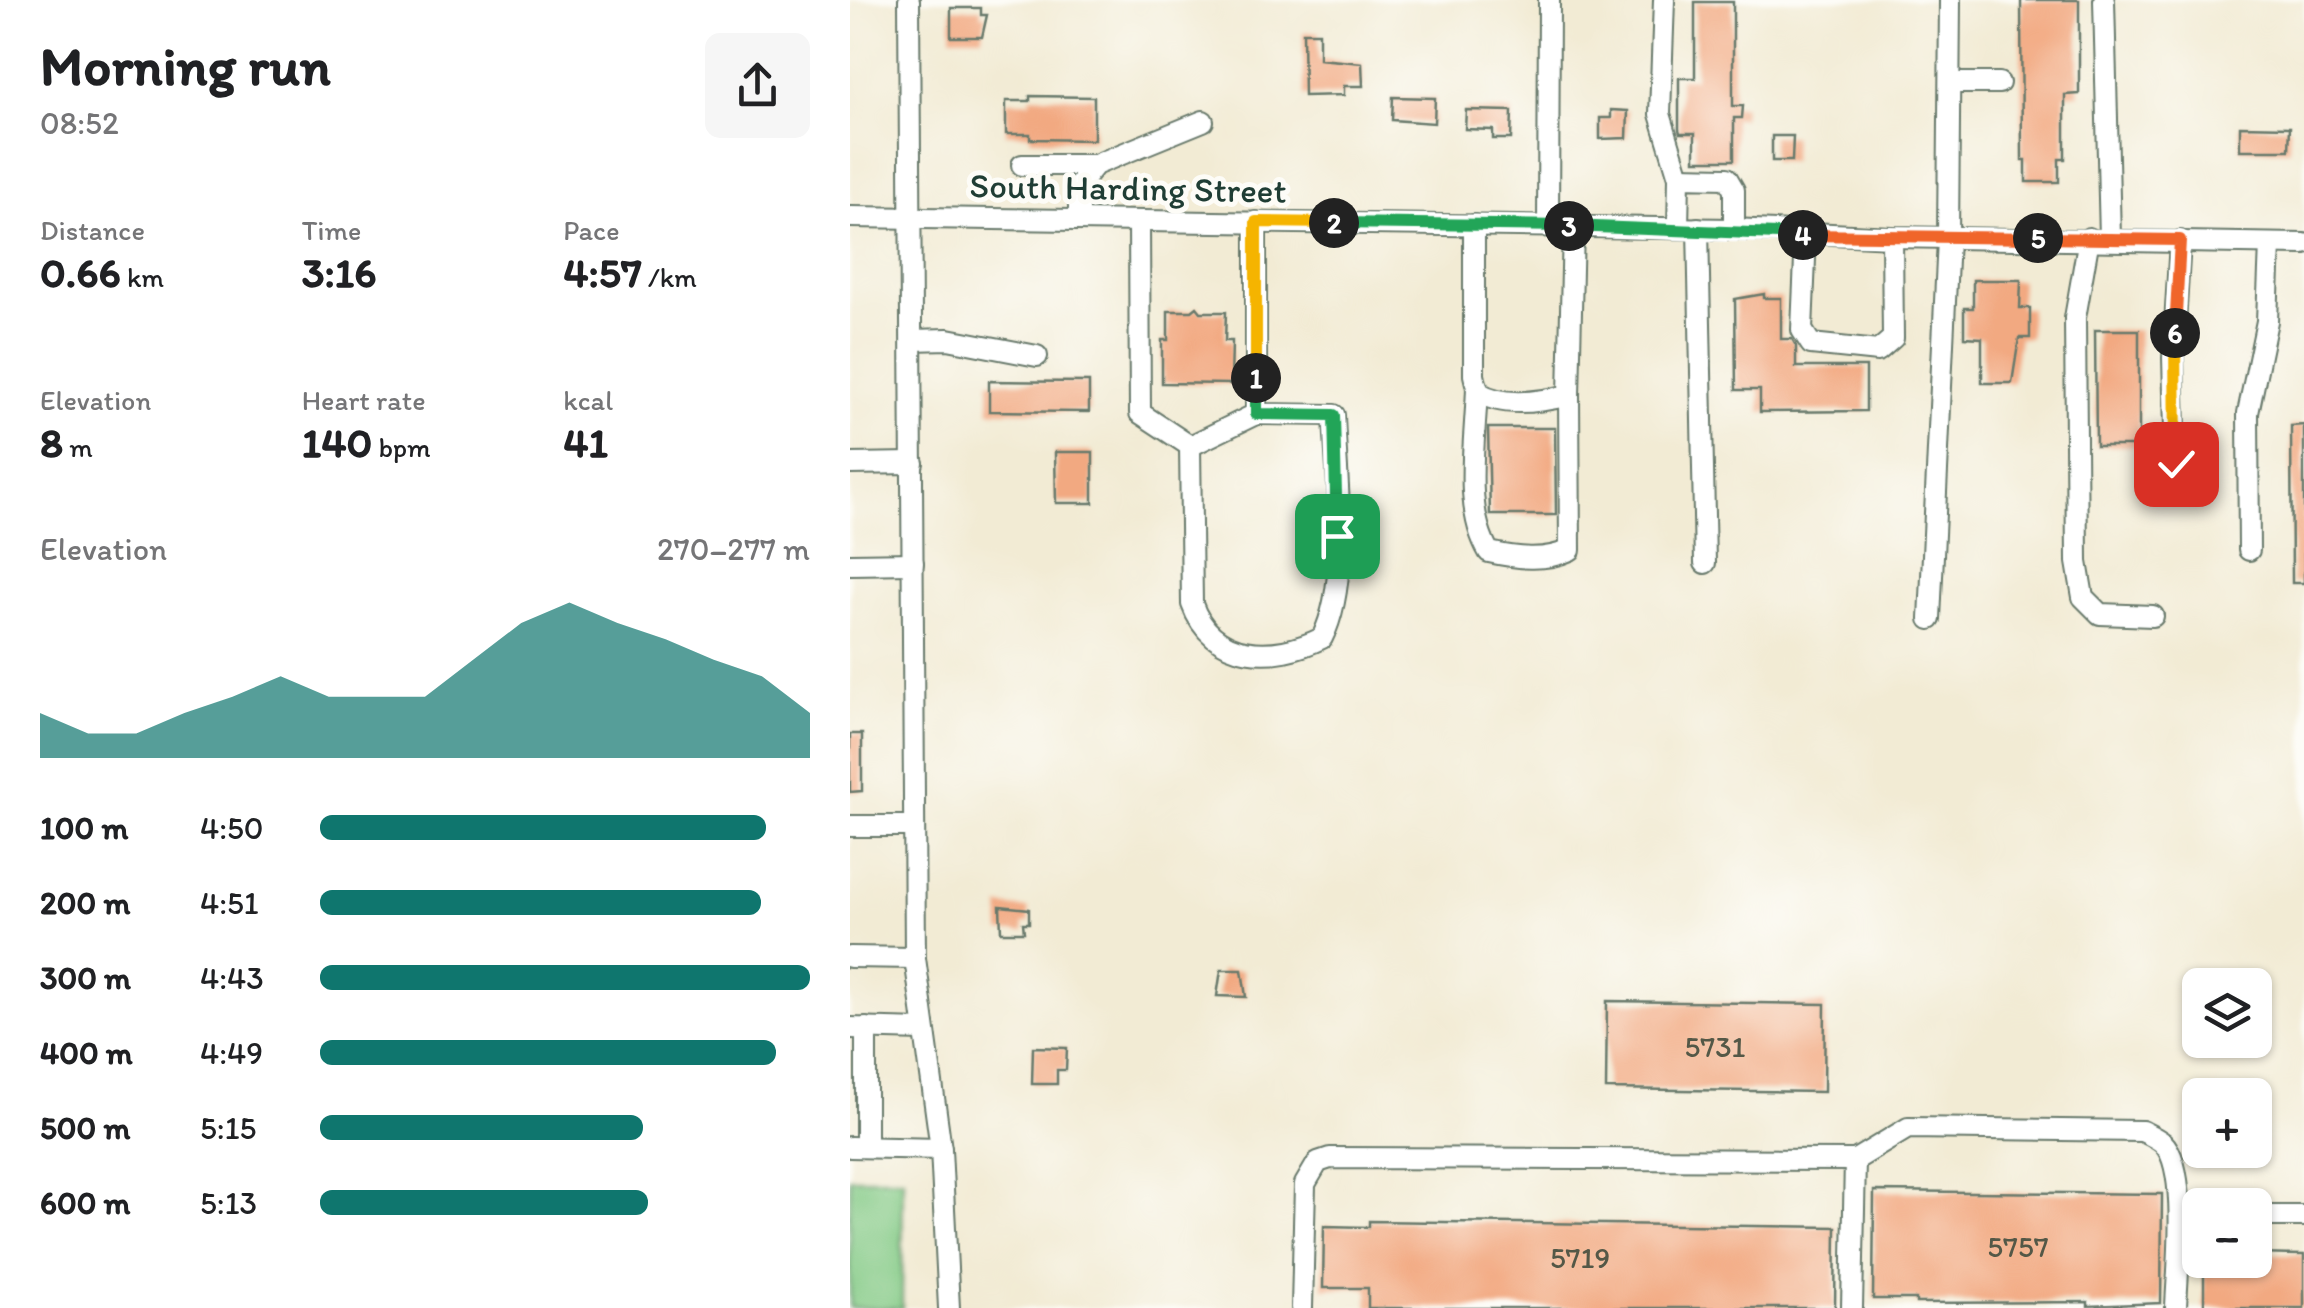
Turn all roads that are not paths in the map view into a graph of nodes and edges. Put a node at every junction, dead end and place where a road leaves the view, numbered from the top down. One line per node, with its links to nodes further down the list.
1 (910, 0): 13 (street)
2 (1549, 0): 18 (street)
3 (1664, 0): 11 (street)
4 (1950, 0): 7 (street)
5 (2104, 0): 25 (street)
6 (1999, 82): 7 (street)
7 (1950, 83): 24 (street)
8 (1202, 121): 10 (street)
9 (1022, 164): 10 (street)
10 (1095, 165): 14 (street)
11 (1679, 177): 20 (street); 21 (street)
12 (850, 217): 13 (street, South Harding Street)
13 (912, 218): 14 (street, South Harding Street); 29 (street)
14 (1079, 220): 15 (street, South Harding Street)
15 (1139, 220): 16 (street, South Harding Street); 34 (street)
16 (1256, 222): 17 (street, South Harding Street); 33 (street)
17 (1474, 225): 18 (street, South Harding Street); 31 (street)
18 (1548, 226): 19 (street, South Harding Street)
19 (1573, 226): 20 (street, South Harding Street); 32 (street)
20 (1688, 228): 21 (street, South Harding Street); 40 (street)
21 (1734, 229): 22 (street, South Harding Street)
22 (1806, 235): 23 (street, South Harding Street); 23 (street)
23 (1892, 237): 24 (street, South Harding Street)
24 (1948, 238): 25 (street, South Harding Street); 43 (street)
25 (2100, 238): 26 (street, South Harding Street); 42 (street)
26 (2180, 240): 27 (street, South Harding Street); 37 (street)
27 (2270, 244): 28 (street, South Harding Street); 38 (street)
28 (2304, 244)
29 (912, 340): 30 (street); 35 (street)
30 (1037, 356)
31 (1477, 386): 32 (street); 32 (street)
32 (1569, 395)
33 (1256, 414): 34 (street); 34 (street)
34 (1190, 446)
35 (913, 463): 36 (street); 39 (street)
36 (850, 464)
37 (2176, 464)
38 (2249, 550)
39 (913, 563): 41 (street); 45 (street)
40 (1706, 563)
41 (850, 564)
42 (2153, 616)
43 (1930, 619)
44 (850, 826): 45 (street)
45 (914, 826): 47 (street)
46 (850, 957): 47 (street)
47 (915, 958): 49 (street)
48 (858, 1028): 49 (street); 50 (street)
49 (924, 1030): 51 (street)
50 (858, 1147): 51 (street)
51 (940, 1149): 57 (street)
52 (1855, 1160): 53 (street); 58 (street); 59 (street)
53 (2178, 1216): 54 (street); 60 (street)
54 (2182, 1216)
55 (2272, 1216): 56 (street)
56 (2304, 1216)
57 (949, 1308)
58 (1302, 1308)
59 (1852, 1308)
60 (2176, 1308)

